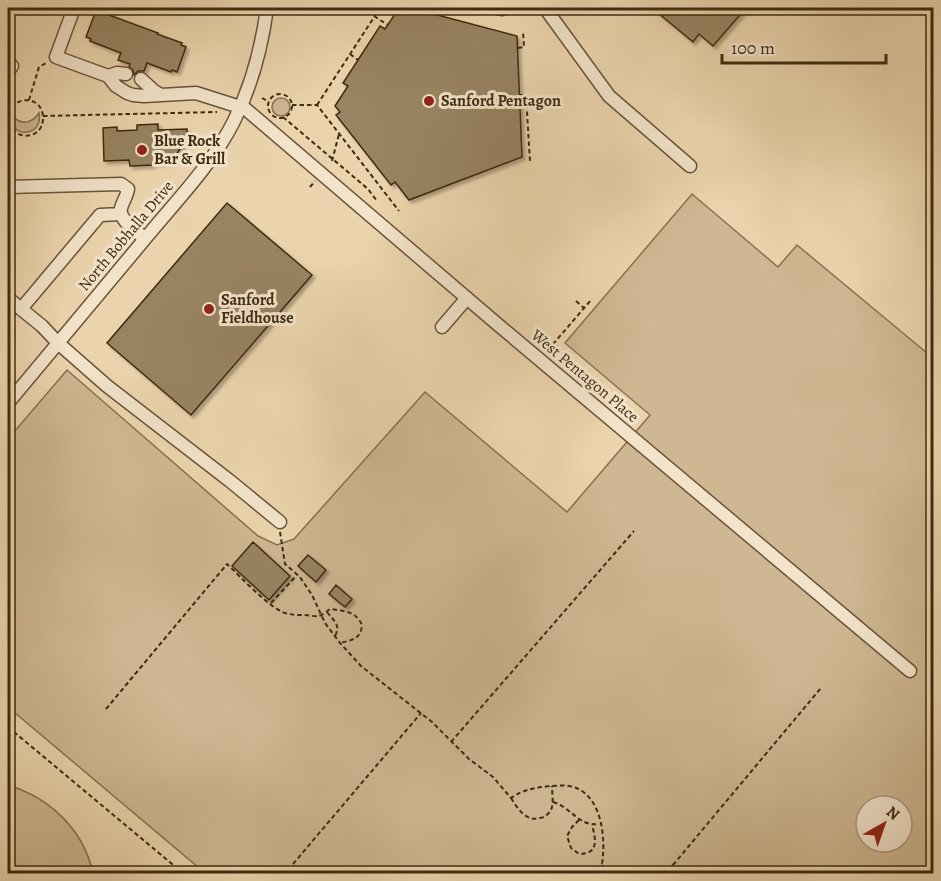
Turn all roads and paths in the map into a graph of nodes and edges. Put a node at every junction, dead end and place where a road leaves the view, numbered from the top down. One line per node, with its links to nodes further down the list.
1 (74, 8): 12 (street)
2 (267, 8): 26 (street, North Bobhalla Drive)
3 (380, 8): 7 (path)
4 (498, 8): 5 (street)
5 (502, 8)
6 (545, 8): 35 (street)
7 (374, 16): 8 (path); 11 (path)
8 (388, 25)
9 (523, 31): 10 (path)
10 (518, 48)
11 (350, 54): 13 (path); 25 (path)
12 (56, 57): 17 (street); 22 (path)
13 (358, 60)
14 (8, 62): 15 (street)
15 (8, 71)
16 (126, 74): 17 (street)
17 (108, 76): 19 (street)
18 (141, 79): 19 (street)
19 (162, 95): 26 (street)
20 (520, 95): 34 (path)
21 (262, 98): 23 (path)
22 (29, 100): 28 (path); 29 (path)
23 (269, 102): 24 (path); 30 (path)
24 (292, 105): 25 (path); 30 (path)
25 (317, 105): 32 (path)
26 (241, 106): 42 (street, North Bobhalla Drive); 44 (street, West Pentagon Place)
27 (221, 112): 29 (path)
28 (8, 114)
29 (43, 116): 31 (path)
30 (283, 117): 33 (path)
31 (8, 121)
32 (339, 134): 33 (path); 40 (path)
33 (332, 160): 39 (path)
34 (530, 162)
35 (690, 165)
36 (315, 181): 37 (path)
37 (310, 186)
38 (8, 187): 41 (street)
39 (377, 201)
40 (399, 211)
41 (121, 214): 42 (street); 48 (street)
42 (145, 239): 50 (street, North Bobhalla Drive)
43 (8, 298): 48 (street)
44 (467, 298): 49 (street); 61 (street, West Pentagon Place)
45 (591, 300): 47 (path)
46 (576, 301): 47 (path)
47 (584, 308): 51 (path)
48 (21, 309): 50 (street)
49 (442, 327)
50 (58, 343): 52 (street, North Bobhalla Drive); 53 (street)
51 (548, 350)
52 (8, 403)
53 (280, 522): 55 (path)
54 (634, 531): 66 (path)
55 (297, 574): 56 (path); 58 (path)
56 (270, 604): 58 (path); 63 (path)
57 (327, 612): 58 (path); 59 (path); 60 (path)
58 (322, 616): 59 (path)
59 (335, 636): 60 (path)
60 (340, 643): 64 (path)
61 (910, 671)
62 (820, 688): 77 (path)
63 (106, 709)
64 (421, 713): 66 (path); 75 (path)
65 (8, 727): 78 (path)
66 (451, 742): 68 (path)
67 (552, 786): 68 (path); 69 (path); 71 (path)
68 (511, 798): 69 (path)
69 (553, 802): 70 (path)
70 (579, 820): 72 (path); 73 (path)
71 (600, 824): 72 (path); 74 (path)
72 (592, 825): 73 (path)
73 (596, 838): 74 (path)
74 (602, 838): 76 (path)
75 (293, 864)
76 (602, 864): 79 (path); 80 (path)
77 (672, 865): 81 (path); 82 (path)
78 (184, 873)
79 (600, 873)
80 (609, 873)
81 (665, 873)
82 (681, 873)

